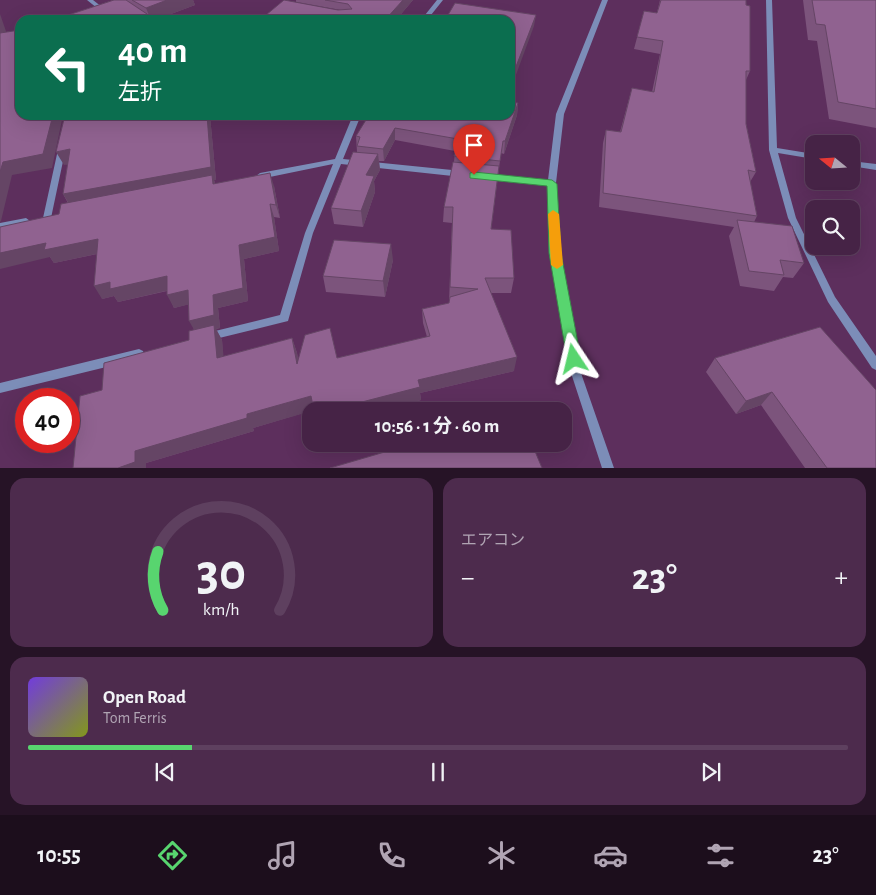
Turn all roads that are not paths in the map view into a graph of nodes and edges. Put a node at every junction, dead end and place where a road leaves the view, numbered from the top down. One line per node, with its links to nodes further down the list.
1 (90, 0): 6 (street)
2 (440, 0): 8 (street)
3 (605, 0): 19 (street)
4 (769, 0): 11 (street)
5 (111, 8): 6 (street)
6 (104, 11): 7 (street)
7 (97, 13)
8 (428, 15)
9 (355, 120): 13 (street)
10 (65, 134): 21 (street)
11 (773, 150): 12 (street); 25 (street)
12 (805, 155)
13 (338, 161): 16 (street); 18 (street); 23 (street)
14 (860, 164): 15 (street)
15 (876, 167)
16 (474, 175)
17 (483, 176): 19 (street)
18 (250, 178)
19 (552, 184): 27 (street)
20 (57, 216): 21 (street)
21 (47, 218): 22 (street)
22 (0, 226)
23 (199, 339)
24 (151, 350): 26 (street)
25 (876, 365)
26 (0, 388)
27 (608, 468)

